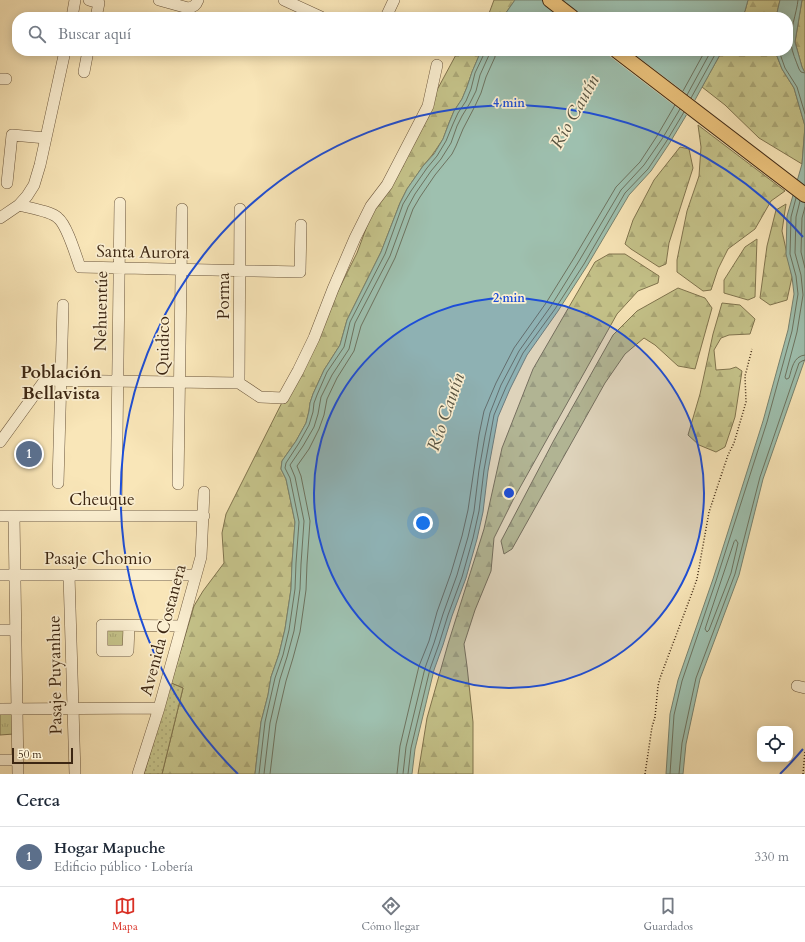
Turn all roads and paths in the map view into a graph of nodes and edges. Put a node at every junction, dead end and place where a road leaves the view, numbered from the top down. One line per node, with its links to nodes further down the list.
1 (75, 0): 8 (street)
2 (89, 0): 9 (street)
3 (159, 0): 4 (street)
4 (198, 0)
5 (284, 0): 10 (street)
6 (394, 0): 11 (street)
7 (550, 0): 12 (main road)
8 (73, 12)
9 (97, 12)
10 (310, 12)
11 (388, 12)
12 (566, 12)
13 (63, 56): 18 (street)
14 (87, 56): 17 (street)
15 (624, 56): 20 (main road)
16 (437, 65): 35 (street)
17 (84, 72)
18 (46, 138): 19 (street); 22 (street)
19 (6, 183)
20 (805, 195)
21 (120, 203): 27 (street, Nehuentúe)
22 (20, 205): 25 (street); 27 (street, Santa Aurora)
23 (182, 209): 28 (street, Quidico)
24 (240, 209): 29 (street, Porma)
25 (0, 218)
26 (301, 225): 29 (street, Santa Aurora)
27 (119, 268): 28 (street, Santa Aurora); 33 (street, Nehuentúe)
28 (181, 270): 29 (street, Santa Aurora); 34 (street, Quidico)
29 (240, 271): 35 (street, Porma)
30 (63, 305): 32 (street)
31 (752, 349): 62 (path)
32 (60, 380): 33 (street); 36 (street); 37 (street)
33 (118, 381): 34 (street); 42 (street, Nehuentúe)
34 (180, 382): 35 (street); 38 (street, Quidico)
35 (239, 383)
36 (0, 442)
37 (58, 483)
38 (178, 484)
39 (204, 492): 43 (street, Avenida Costanera)
40 (0, 516): 41 (street, Cheuque)
41 (14, 516): 42 (street, Cheuque); 45 (street)
42 (116, 516): 43 (street, Cheuque)
43 (204, 516): 47 (street, Avenida Costanera)
44 (0, 575): 45 (street, Pasaje Chomio)
45 (15, 575): 46 (street, Pasaje Chomio); 51 (street)
46 (70, 575): 47 (street, Pasaje Chomio); 55 (street, Pasaje Puyanhue)
47 (196, 575): 49 (street, Avenida Costanera)
48 (129, 626): 49 (street)
49 (182, 626): 52 (street, Avenida Costanera)
50 (0, 630): 51 (street)
51 (16, 630): 54 (street)
52 (159, 708): 55 (street); 61 (street, Avenida Costanera)
53 (0, 709): 54 (street)
54 (17, 709): 55 (street); 58 (street)
55 (73, 709): 60 (street, Pasaje Puyanhue)
56 (805, 751): 63 (path)
57 (0, 760): 58 (street)
58 (18, 760): 59 (street)
59 (18, 774)
60 (75, 774)
61 (138, 774)
62 (645, 774)
63 (803, 774)

